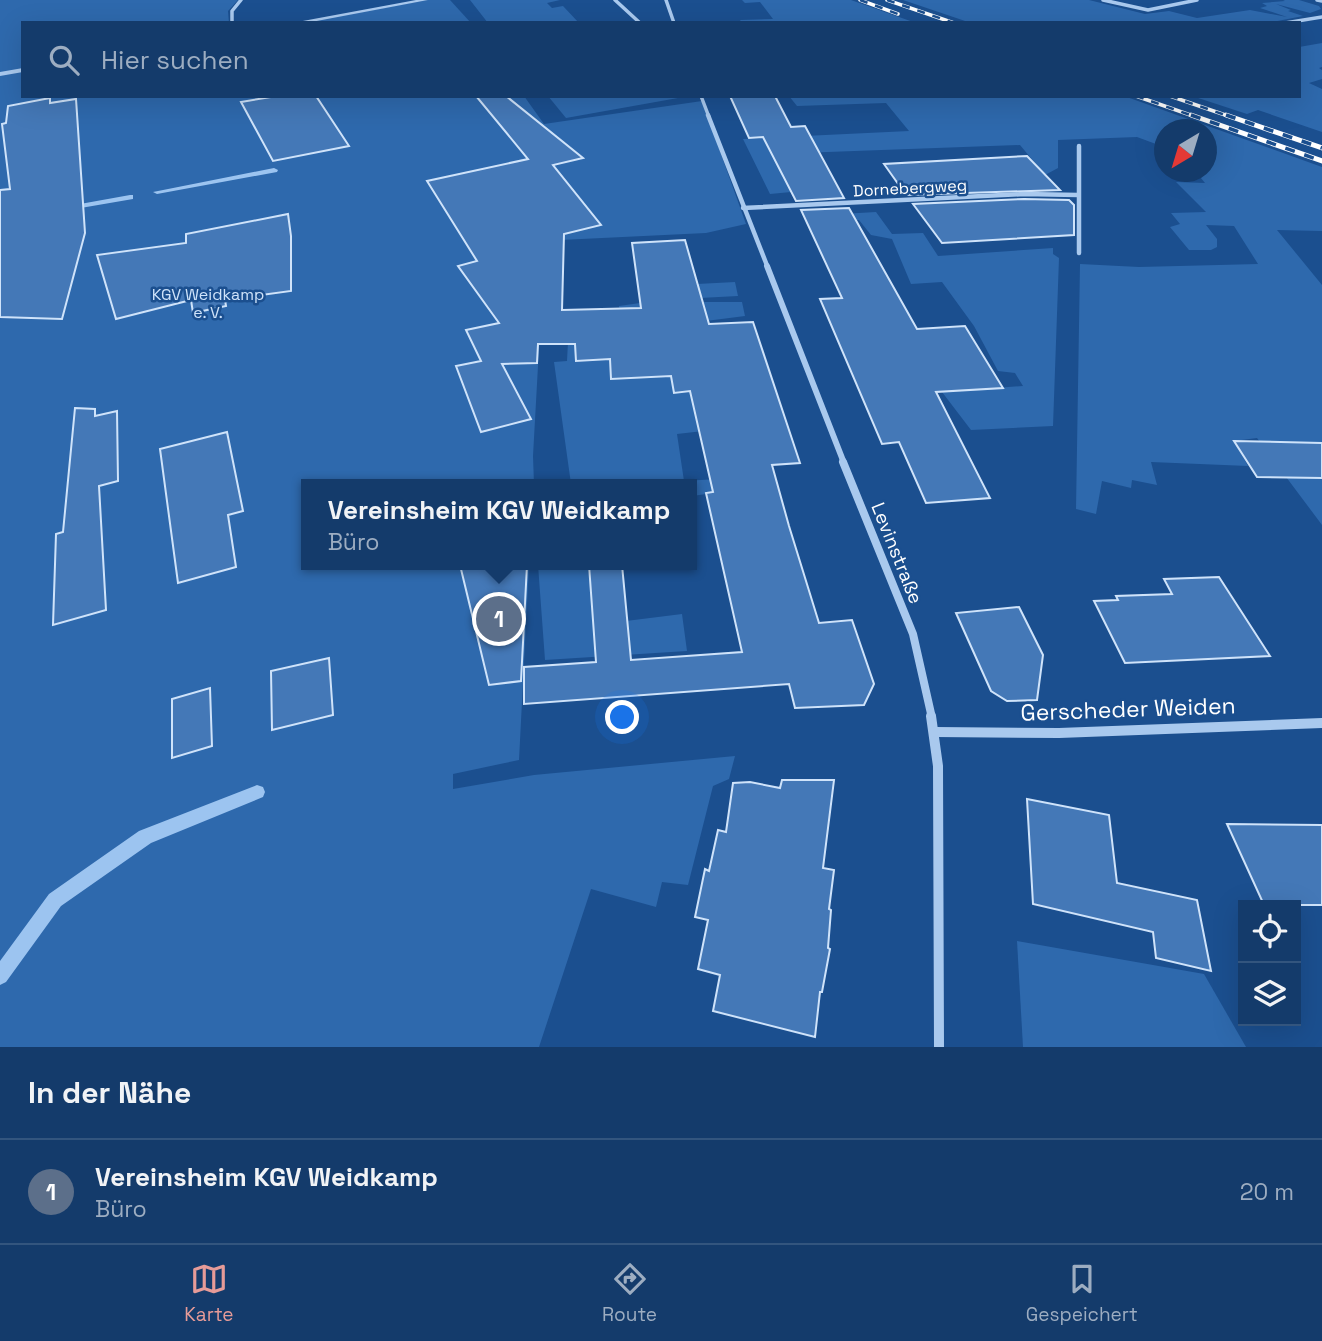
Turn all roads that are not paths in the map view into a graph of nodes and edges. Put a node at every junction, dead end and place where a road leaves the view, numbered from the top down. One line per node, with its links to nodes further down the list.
1 (241, 0): 8 (street)
2 (425, 0): 9 (street)
3 (615, 0): 10 (street)
4 (666, 0): 11 (street)
5 (1103, 0): 6 (street)
6 (1197, 0)
7 (1322, 17): 12 (street)
8 (232, 21)
9 (306, 21)
10 (638, 21)
11 (673, 21)
12 (1297, 21)
13 (21, 70): 14 (street)
14 (0, 74)
15 (702, 98): 18 (street, Levinstraße)
16 (1079, 146): 17 (street)
17 (1078, 195): 18 (street, Dornebergweg); 19 (street)
18 (743, 208): 21 (street, Levinstraße)
19 (1079, 253)
20 (1322, 723): 21 (street, Gerscheder Weiden)
21 (935, 732): 22 (street, Levinstraße)
22 (939, 1047)

